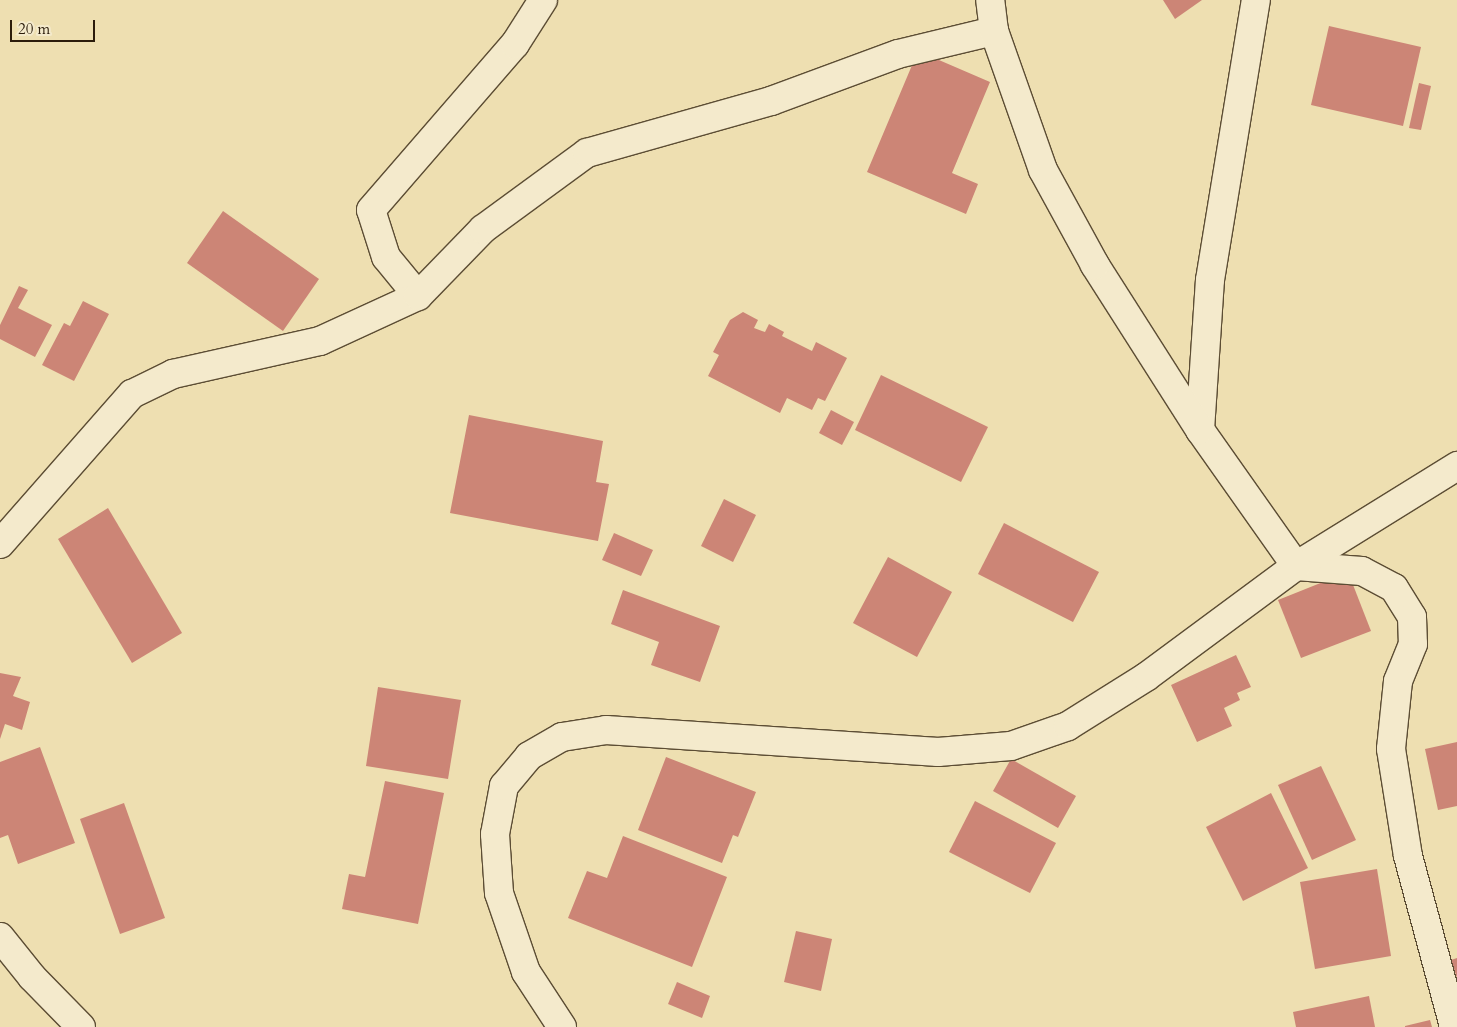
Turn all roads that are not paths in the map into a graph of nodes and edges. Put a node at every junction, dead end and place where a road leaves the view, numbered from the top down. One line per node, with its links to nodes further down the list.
1 (543, 0): 5 (street)
2 (990, 0): 4 (street)
3 (1256, 0): 6 (street)
4 (994, 31): 5 (street); 6 (street)
5 (418, 296): 8 (street)
6 (1200, 430): 9 (street)
7 (1457, 466): 9 (street)
8 (0, 544)
9 (1296, 566): 14 (street); 15 (street)
10 (0, 937): 12 (street)
11 (0, 968): 12 (street)
12 (32, 976): 13 (street)
13 (81, 1027)
14 (562, 1027)
15 (1454, 1027)

